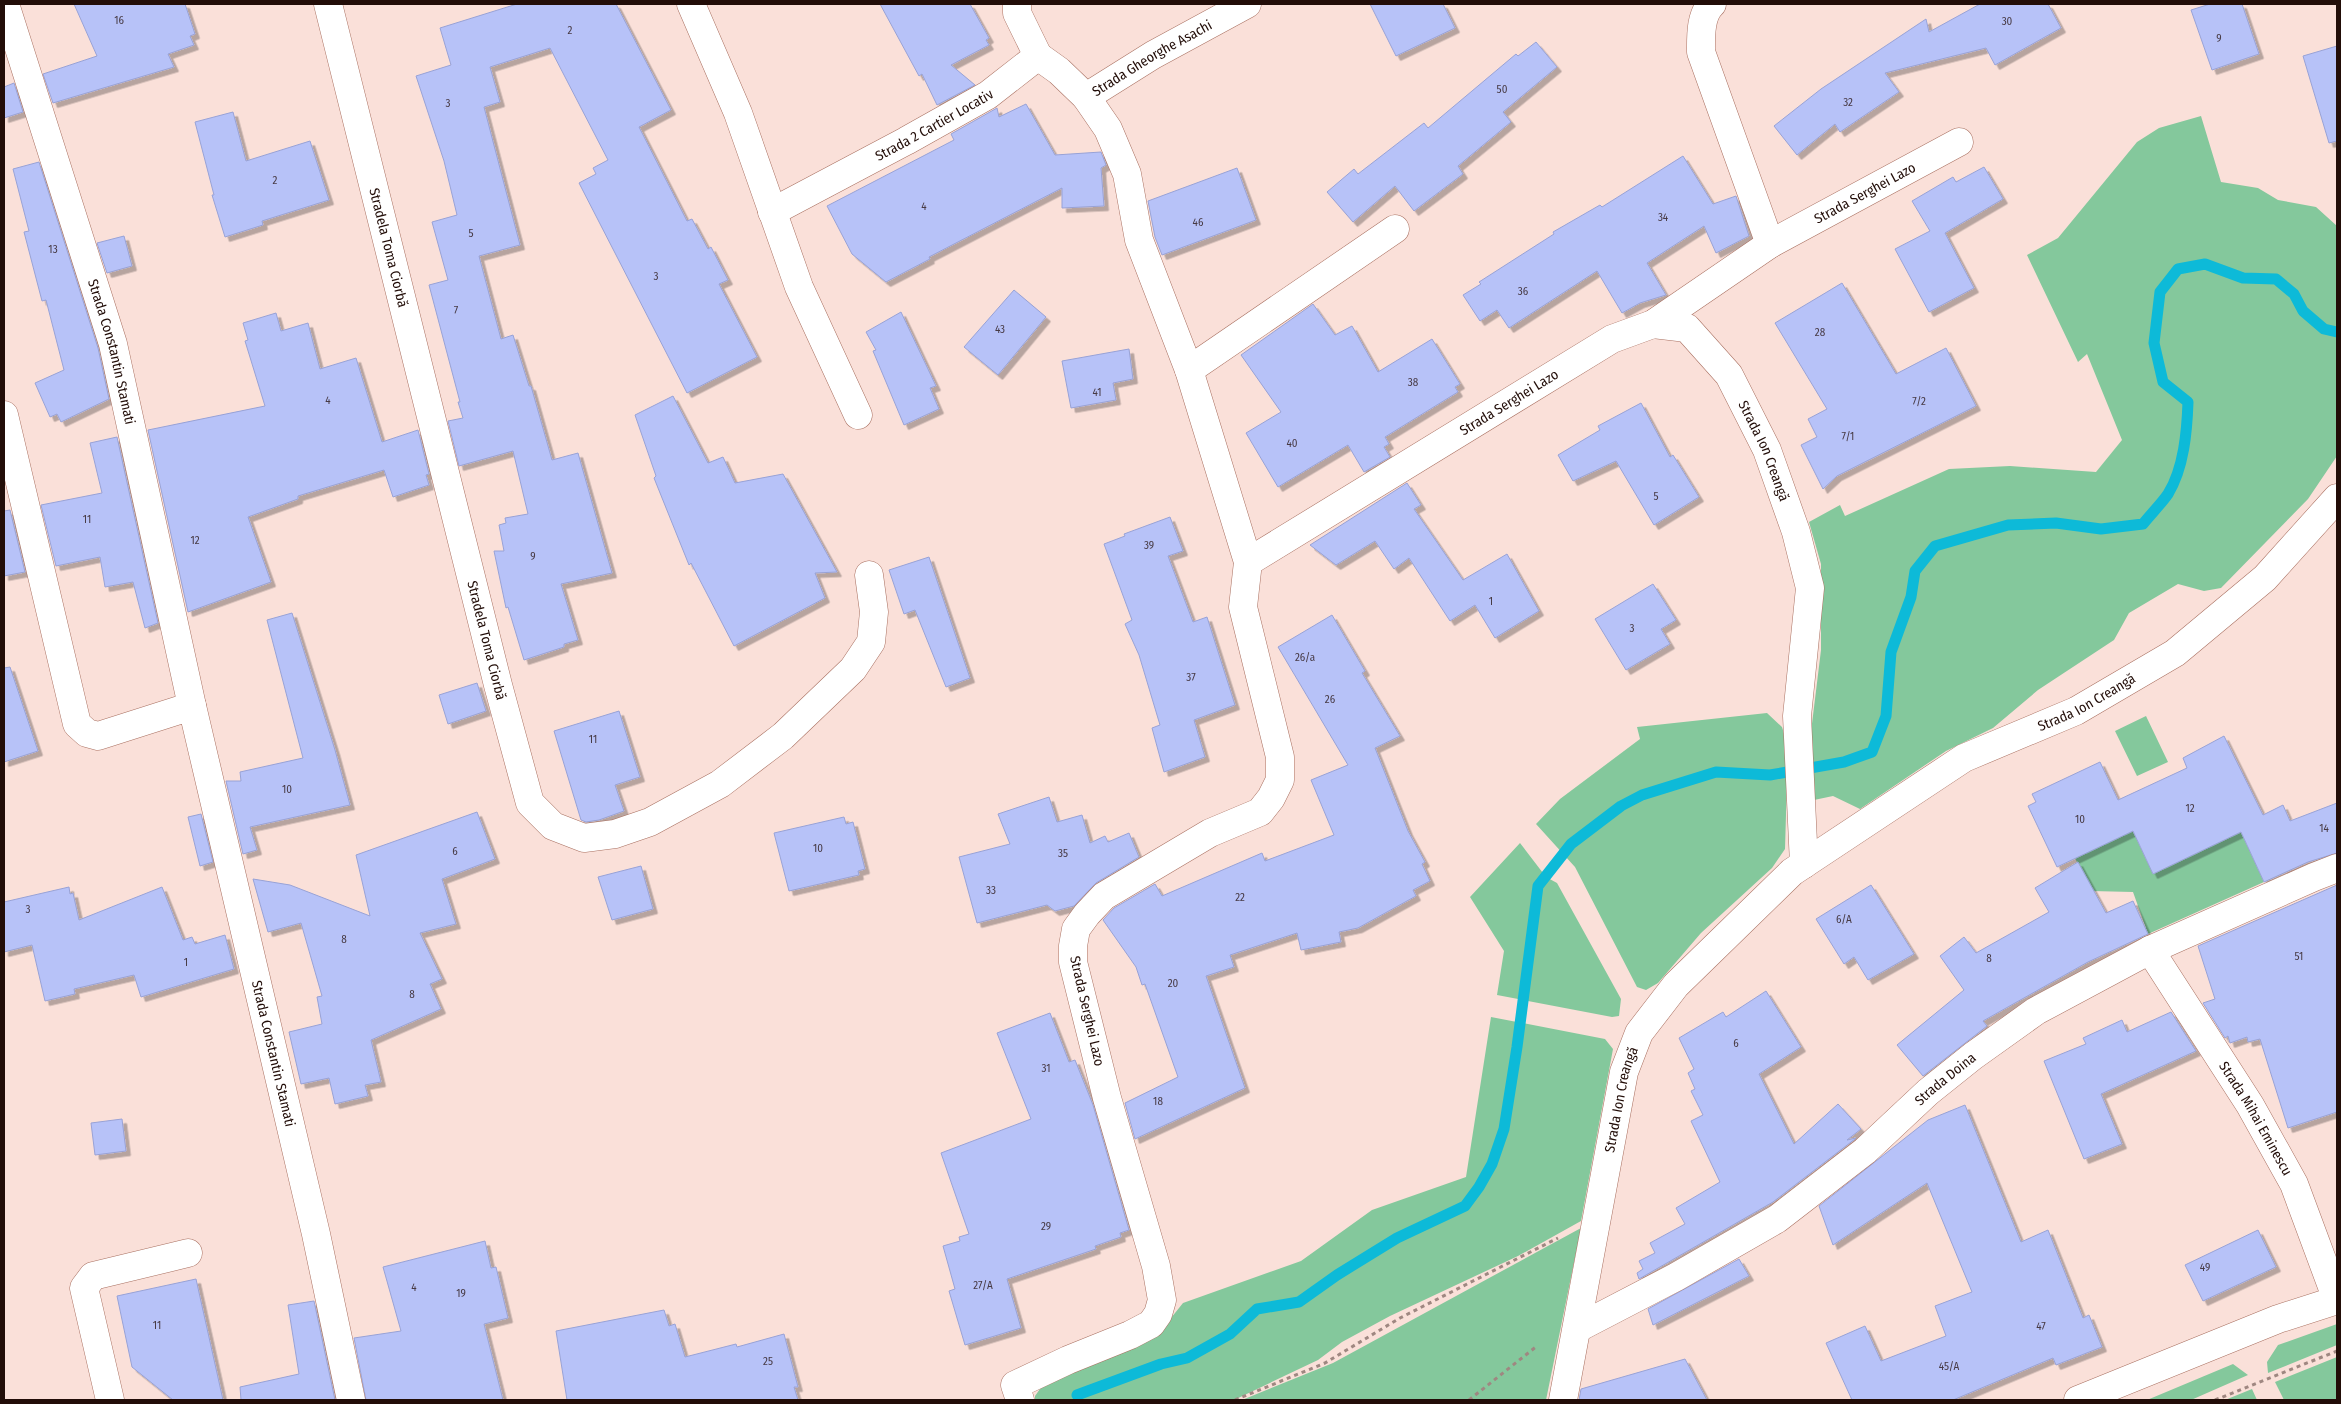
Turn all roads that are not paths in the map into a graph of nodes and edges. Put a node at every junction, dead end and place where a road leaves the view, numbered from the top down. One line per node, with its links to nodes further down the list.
1 (5, 4): 20 (street, Strada Constantin Stamati)
2 (328, 4): 19 (street, Stradela Toma Ciorbă)
3 (691, 4): 10 (street)
4 (1017, 4): 7 (street)
5 (1247, 4): 8 (street, Strada Gheorghe Asachi)
6 (1712, 4): 12 (street)
7 (1038, 56): 8 (street, Strada Gheorghe Asachi); 10 (street, Strada 2 Cartier Locativ)
8 (1086, 97): 14 (street, Strada Serghei Lazo)
9 (1959, 142): 12 (street, Strada Serghei Lazo)
10 (772, 212): 16 (street)
11 (1395, 229): 14 (street)
12 (1770, 244): 13 (street, Strada Serghei Lazo)
13 (1653, 324): 18 (street, Strada Serghei Lazo); 21 (street, Strada Ion Creangă)
14 (1189, 370): 18 (street, Strada Serghei Lazo)
15 (4, 415): 20 (street)
16 (858, 415)
17 (2337, 498): 21 (street, Strada Ion Creangă)
18 (1248, 562): 27 (street, Strada Serghei Lazo)
19 (869, 575)
20 (192, 706): 29 (street, Strada Constantin Stamati)
21 (1804, 864): 26 (street, Strada Ion Creangă)
22 (2337, 868): 23 (street, Strada Doina)
23 (2150, 950): 25 (street, Strada Mihai Eminescu); 26 (street, Strada Doina)
24 (188, 1253): 28 (street)
25 (2337, 1300): 31 (street, Strada Mihai Eminescu)
26 (1579, 1320): 30 (street, Strada Ion Creangă)
27 (1018, 1392)
28 (110, 1400)
29 (351, 1400)
30 (1564, 1400)
31 (2078, 1400)

